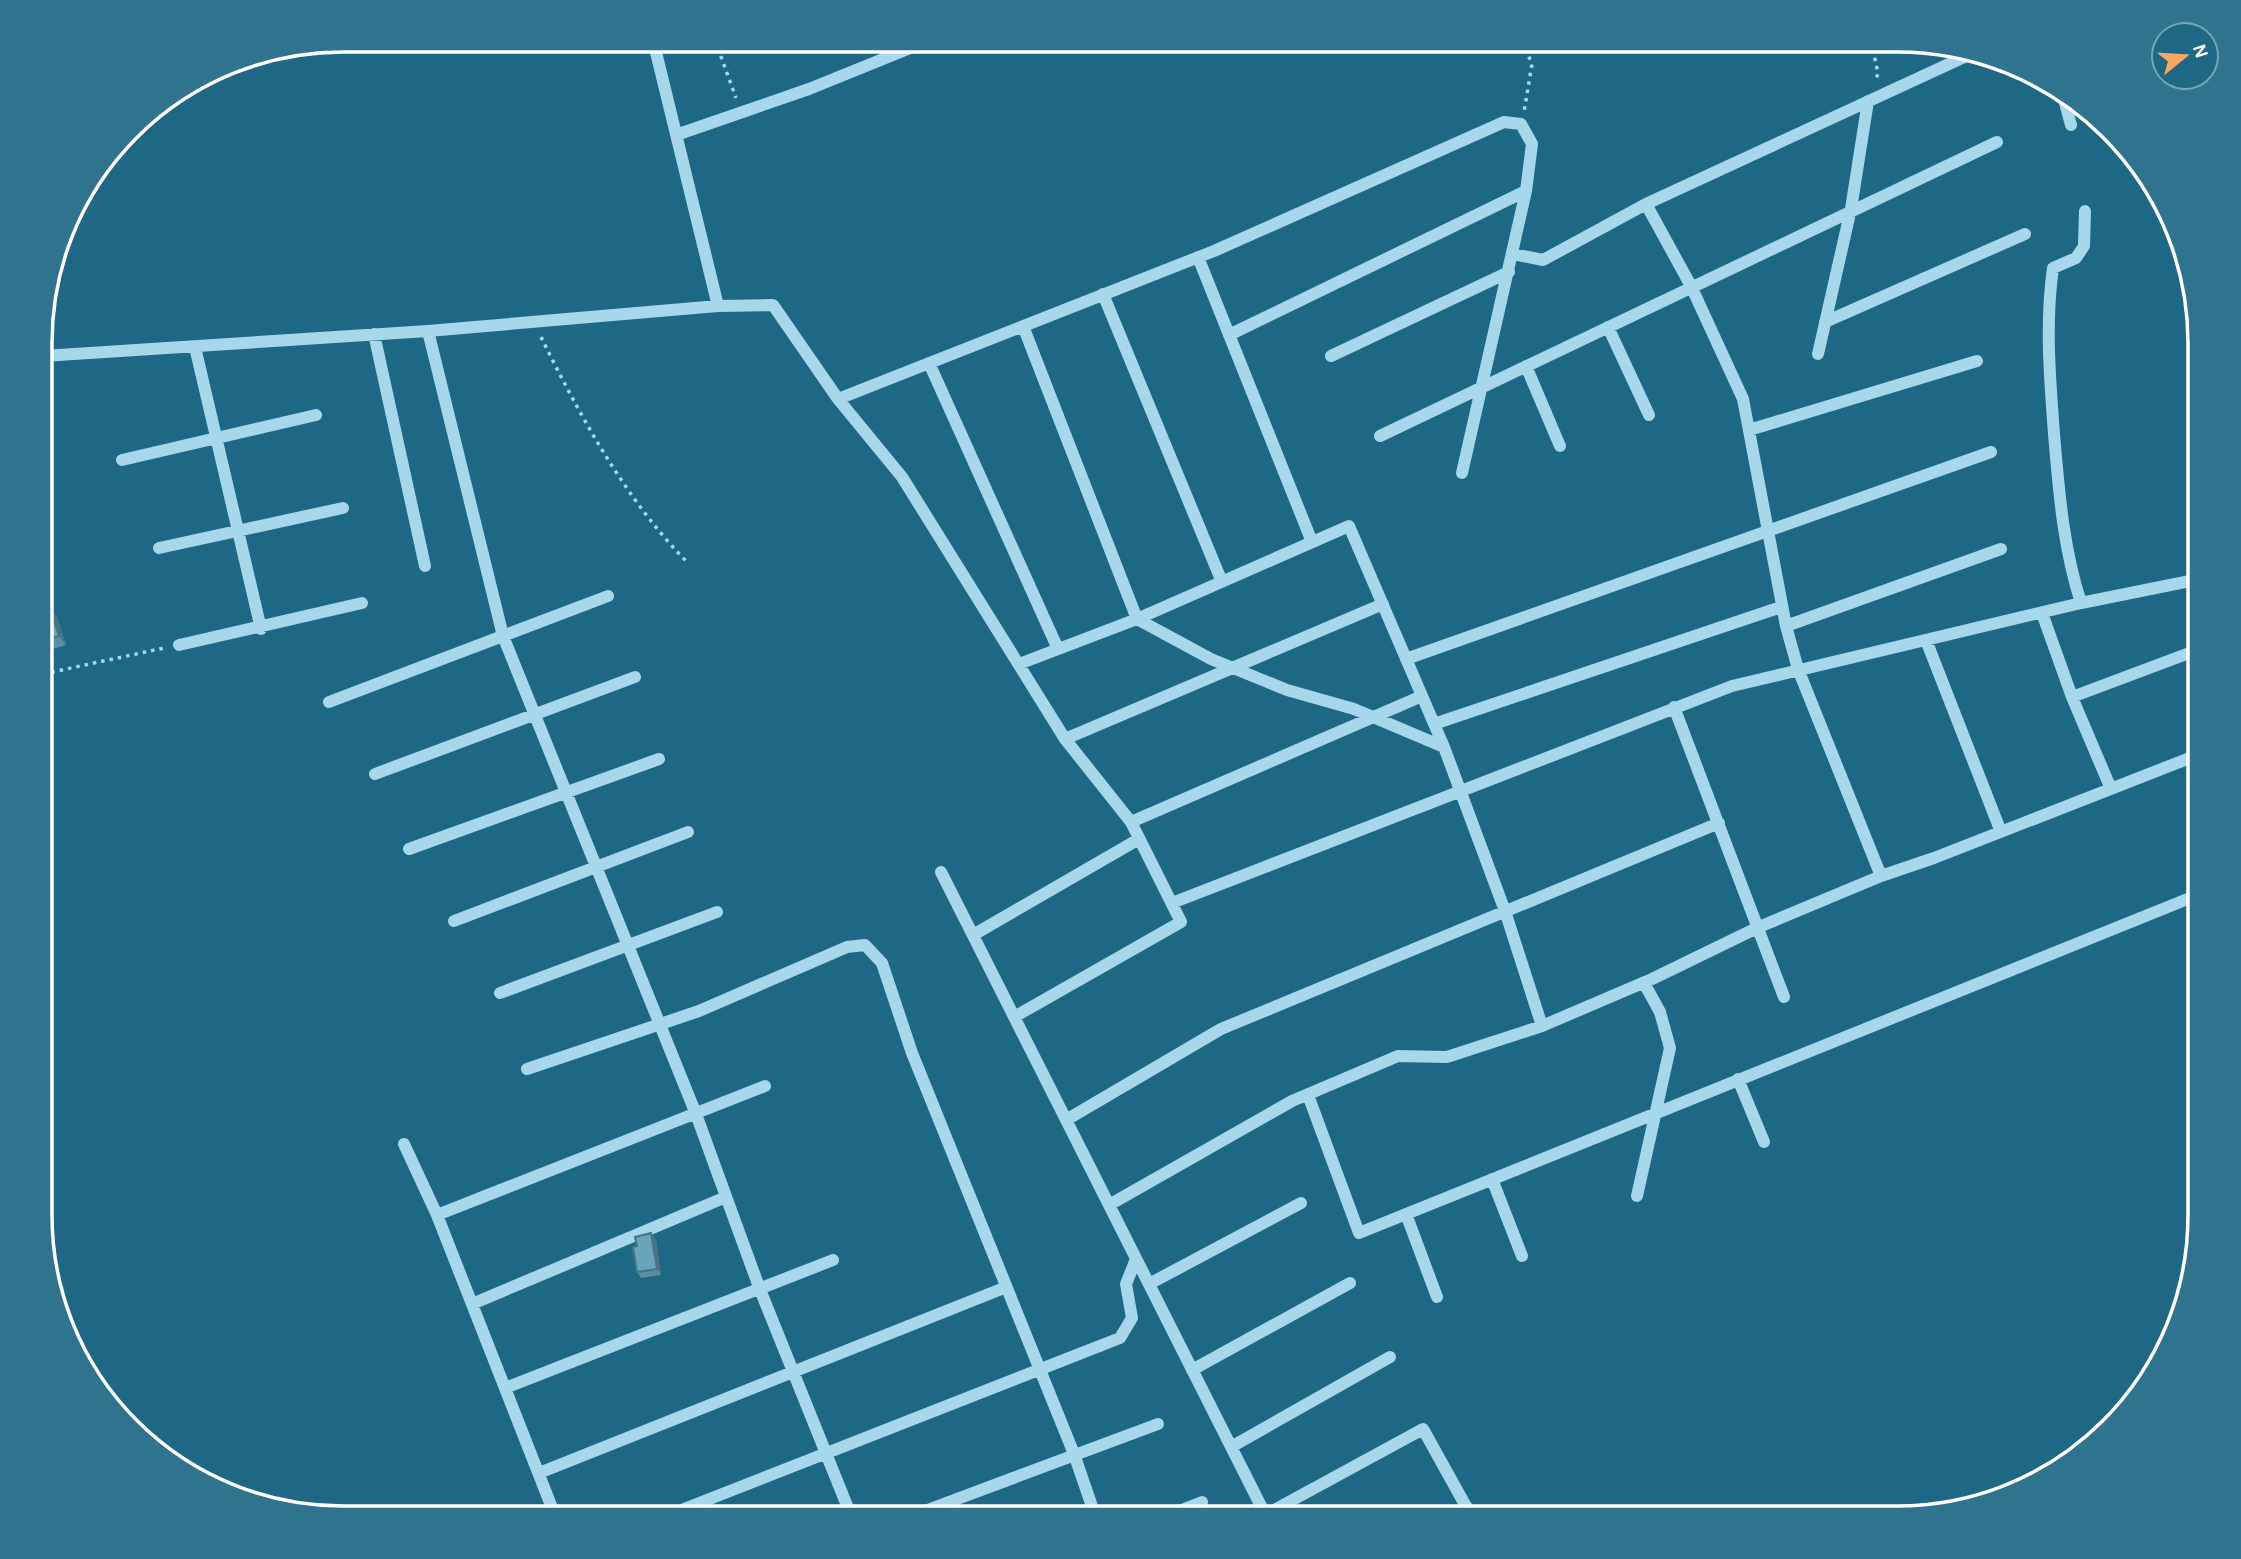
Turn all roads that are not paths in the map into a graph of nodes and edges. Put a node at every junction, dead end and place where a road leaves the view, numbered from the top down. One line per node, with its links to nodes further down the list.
1 (656, 53): 7 (street)
2 (898, 53): 7 (street)
3 (1959, 59): 4 (street)
4 (1868, 101): 10 (street); 11 (street)
5 (2066, 107): 6 (street)
6 (2071, 125)
7 (676, 135): 19 (street)
8 (1997, 142): 11 (street)
9 (1527, 191): 14 (street); 15 (street); 25 (street)
10 (1646, 204): 14 (street); 17 (street)
11 (1851, 209): 17 (street); 20 (street)
12 (2085, 211): 55 (street)
13 (2025, 234): 20 (street)
14 (1513, 254): 16 (street)
15 (1198, 257): 18 (street); 25 (street)
16 (1509, 272): 29 (street); 33 (street)
17 (1691, 286): 22 (street); 37 (street)
18 (1103, 294): 21 (street); 52 (street)
19 (718, 306): 23 (street); 34 (street)
20 (1825, 322): 27 (street)
21 (1023, 326): 31 (street); 59 (street)
22 (1608, 327): 32 (street); 36 (street)
23 (428, 331): 24 (street); 62 (street)
24 (374, 334): 26 (street); 50 (street)
25 (1229, 335): 47 (street)
26 (195, 347): 28 (street); 39 (street)
27 (1818, 354)
28 (52, 355)
29 (1331, 356)
30 (1977, 361): 37 (street)
31 (929, 363): 34 (street); 65 (street)
32 (1527, 366): 33 (street); 40 (street)
33 (1483, 387): 38 (street); 43 (street)
34 (838, 399): 68 (street)
35 (316, 415): 39 (street)
36 (1649, 415)
37 (1749, 430): 46 (street)
38 (1380, 436)
39 (217, 440): 42 (street); 45 (street)
40 (1560, 446)
41 (1991, 452): 46 (street)
42 (122, 460)
43 (1462, 473)
44 (343, 508): 45 (street)
45 (238, 532): 48 (street); 61 (street)
46 (1768, 532): 57 (street); 67 (street)
47 (1312, 542): 52 (street); 56 (street)
48 (159, 548)
49 (2001, 549): 60 (street)
50 (425, 566)
51 (2188, 581): 55 (street)
52 (1222, 582): 59 (street)
53 (608, 596): 62 (street)
54 (362, 603): 61 (street)
55 (2081, 603): 58 (street)
56 (1383, 604): 67 (street); 69 (street)
57 (1781, 607): 60 (street); 78 (street)
58 (2042, 614): 63 (street); 73 (street)
59 (1137, 619): 65 (street); 69 (street)
60 (1786, 626): 70 (street)
61 (261, 629): 64 (street)
62 (503, 636): 74 (street); 76 (street)
63 (1926, 640): 70 (street); 90 (street)
64 (179, 645)
65 (1058, 649): 68 (street)
66 (2188, 654): 73 (street)
67 (1406, 659): 72 (street)
68 (1019, 664): 79 (street)
69 (1233, 668): 77 (street); 79 (street)
70 (1798, 669): 75 (street); 95 (street)
71 (635, 677): 76 (street)
72 (1422, 696): 77 (street); 78 (street)
73 (2072, 697): 84 (street)
74 (329, 702)
75 (1674, 707): 85 (street); 88 (street)
76 (535, 715): 83 (street); 86 (street)
77 (1373, 718): 80 (street); 87 (street)
78 (1434, 724): 80 (street)
79 (1065, 739): 87 (street)
80 (1444, 747): 85 (street)
81 (659, 759): 86 (street)
82 (2188, 759): 84 (street)
83 (375, 774)
84 (2111, 789): 90 (street)
85 (1459, 792): 97 (street); 98 (street)
86 (567, 794): 92 (street); 93 (street)
87 (1131, 822): 91 (street)
88 (1719, 824): 98 (street); 101 (street)
89 (688, 832): 93 (street)
90 (2001, 832): 95 (street)
91 (1139, 839): 97 (street); 102 (street)
92 (410, 849)
93 (597, 868): 100 (street); 103 (street)
94 (941, 872): 102 (street)
95 (1881, 876): 101 (street)
96 (2188, 899): 111 (street)
97 (1172, 903): 107 (street)
98 (1505, 911): 109 (street); 116 (street)
99 (718, 912): 103 (street)
100 (454, 921)
101 (1759, 927): 104 (street); 106 (street)
102 (973, 935): 107 (street)
103 (628, 945): 105 (street); 108 (street)
104 (1644, 983): 109 (street); 114 (street)
105 (500, 993)
106 (1784, 996)
107 (1014, 1017): 116 (street)
108 (659, 1022): 110 (street); 115 (street); 132 (street)
109 (1542, 1026): 113 (street)
110 (527, 1069)
111 (1738, 1079): 114 (street); 117 (street)
112 (765, 1086): 115 (street)
113 (1308, 1095): 123 (street); 124 (street)
114 (1658, 1111): 119 (street); 120 (street)
115 (696, 1114): 121 (street); 125 (street)
116 (1066, 1120): 123 (street)
117 (1764, 1142)
118 (404, 1144): 125 (street)
119 (1492, 1179): 124 (street); 126 (street)
120 (1637, 1196)
121 (726, 1198): 131 (street); 134 (street)
122 (1301, 1203): 130 (street)
123 (1109, 1205): 127 (street)
124 (1406, 1214): 133 (street)
125 (437, 1215): 134 (street)
126 (1522, 1256)
127 (1136, 1259): 130 (street); 137 (street)
128 (833, 1260): 131 (street)
129 (1350, 1283): 138 (street)
130 (1149, 1284): 138 (street)
131 (760, 1286): 136 (street); 139 (street)
132 (1004, 1288): 136 (street); 137 (street)
133 (1437, 1297)
134 (472, 1304): 139 (street)
135 (1390, 1357): 141 (street)
136 (793, 1369): 142 (street); 144 (street)
137 (1040, 1370): 142 (street); 143 (street)
138 (1192, 1370): 141 (street)
139 (505, 1388): 144 (street)
140 (1158, 1423): 143 (street)
141 (1231, 1447): 152 (street)
142 (827, 1452): 147 (street); 148 (street)
143 (1074, 1454): 149 (street); 150 (street)
144 (539, 1473): 146 (street)
145 (1202, 1502): 151 (street)
146 (551, 1506)
147 (691, 1506)
148 (847, 1506)
149 (938, 1506)
150 (1092, 1506)
151 (1192, 1506)
152 (1260, 1506)
153 (1286, 1506): 154 (street)
154 (1466, 1506)

